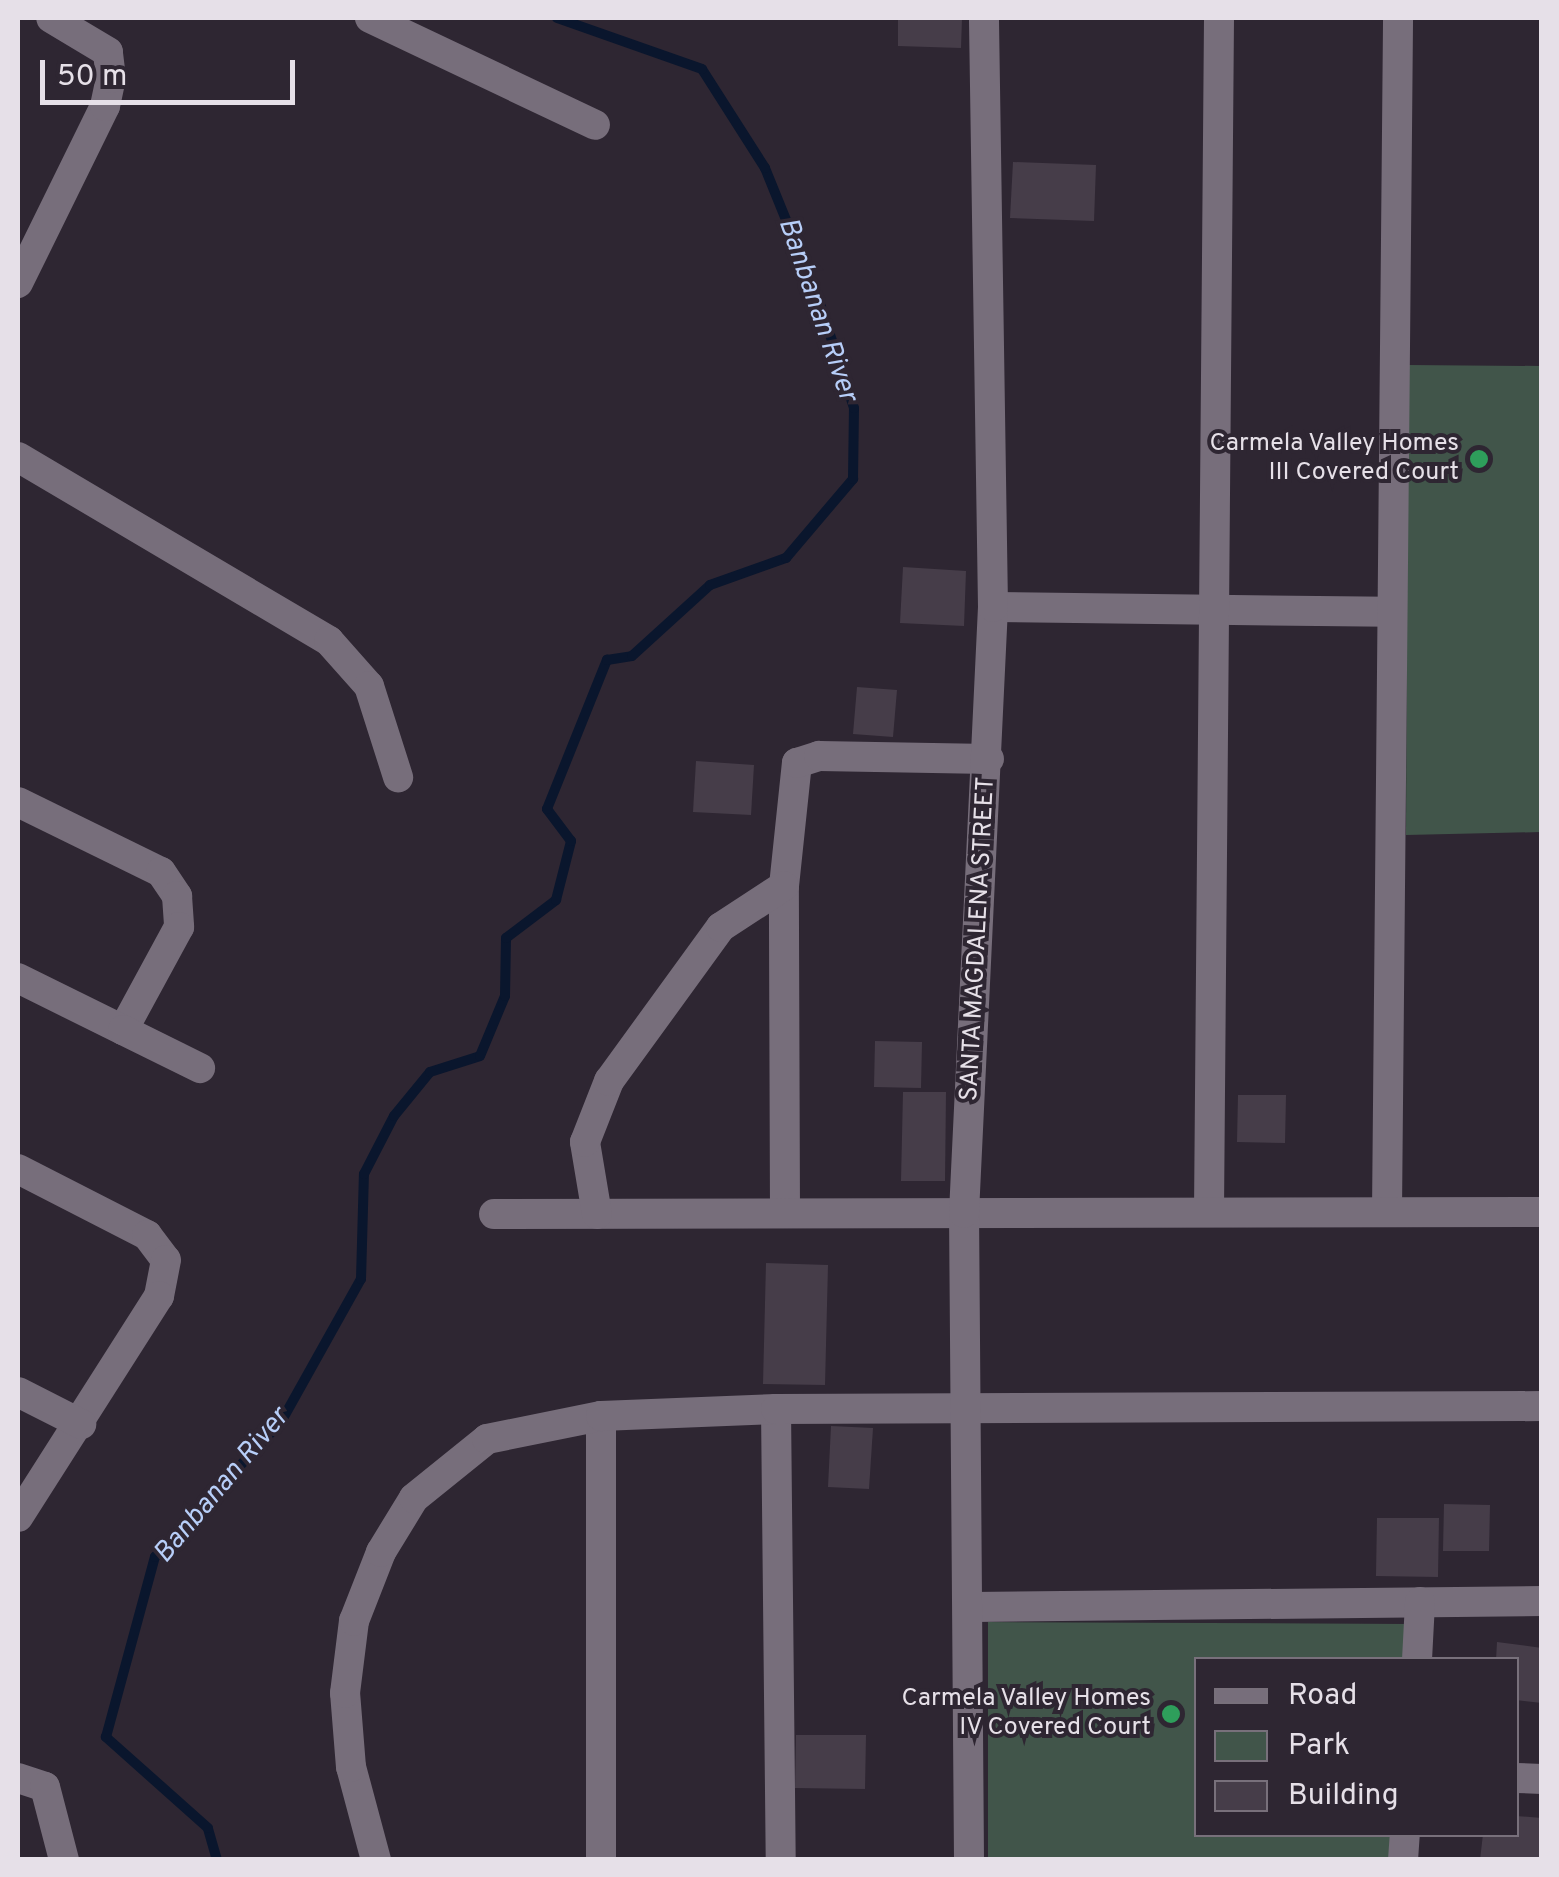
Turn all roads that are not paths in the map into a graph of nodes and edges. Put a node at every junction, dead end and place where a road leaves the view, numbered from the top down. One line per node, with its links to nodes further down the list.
1 (51, 18): 7 (street)
2 (370, 18): 6 (street)
3 (984, 18): 9 (street, SANTA MAGDALENA STREET)
4 (1219, 18): 10 (street)
5 (1398, 18): 11 (street)
6 (595, 125)
7 (18, 283)
8 (18, 457): 13 (street)
9 (993, 606): 10 (street); 12 (street, SANTA MAGDALENA STREET)
10 (1210, 611): 11 (street); 20 (street)
11 (1388, 612): 21 (street)
12 (989, 758): 15 (street); 24 (street, SANTA MAGDALENA STREET)
13 (398, 777)
14 (18, 802): 17 (street)
15 (784, 886): 23 (street); 26 (street)
16 (18, 978): 17 (street)
17 (123, 1030): 18 (street)
18 (200, 1068)
19 (18, 1169): 32 (street)
20 (1208, 1212): 21 (street); 24 (street)
21 (1387, 1212): 22 (street)
22 (1542, 1212)
23 (785, 1213): 24 (street); 26 (street)
24 (964, 1213): 28 (street, SANTA MAGDALENA STREET)
25 (494, 1214): 26 (street)
26 (597, 1214)
27 (18, 1392): 32 (street)
28 (967, 1404): 29 (street); 30 (street); 36 (street, SANTA MAGDALENA STREET)
29 (1542, 1406)
30 (776, 1409): 31 (street); 42 (street)
31 (601, 1416): 40 (street); 41 (street)
32 (81, 1424): 33 (street)
33 (18, 1517)
34 (1542, 1601): 35 (street)
35 (1420, 1602): 36 (street); 37 (street)
36 (972, 1607): 43 (street, SANTA MAGDALENA STREET)
37 (1417, 1657)
38 (18, 1778): 39 (street)
39 (64, 1860)
40 (376, 1860)
41 (601, 1860)
42 (781, 1860)
43 (969, 1860)

